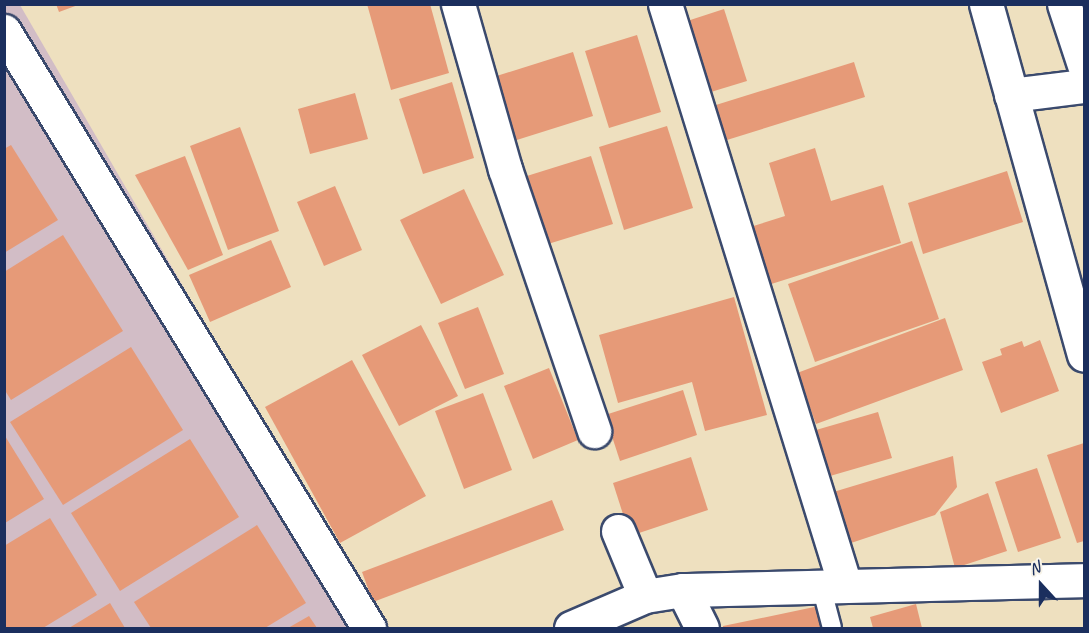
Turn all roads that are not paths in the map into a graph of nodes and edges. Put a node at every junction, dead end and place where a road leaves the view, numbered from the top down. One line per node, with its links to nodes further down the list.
1 (458, 4): 10 (street)
2 (665, 4): 13 (street)
3 (986, 4): 8 (street)
4 (1064, 4): 6 (street)
5 (4, 32): 16 (street)
6 (1084, 65)
7 (1084, 86): 8 (street)
8 (1011, 95): 9 (street)
9 (1084, 355)
10 (594, 431)
11 (618, 531): 15 (street)
12 (1084, 580): 13 (street)
13 (833, 585): 14 (street); 19 (lane)
14 (683, 590): 15 (street); 18 (street)
15 (645, 596): 17 (street)
16 (369, 628)
17 (571, 628)
18 (702, 628)
19 (832, 628)

